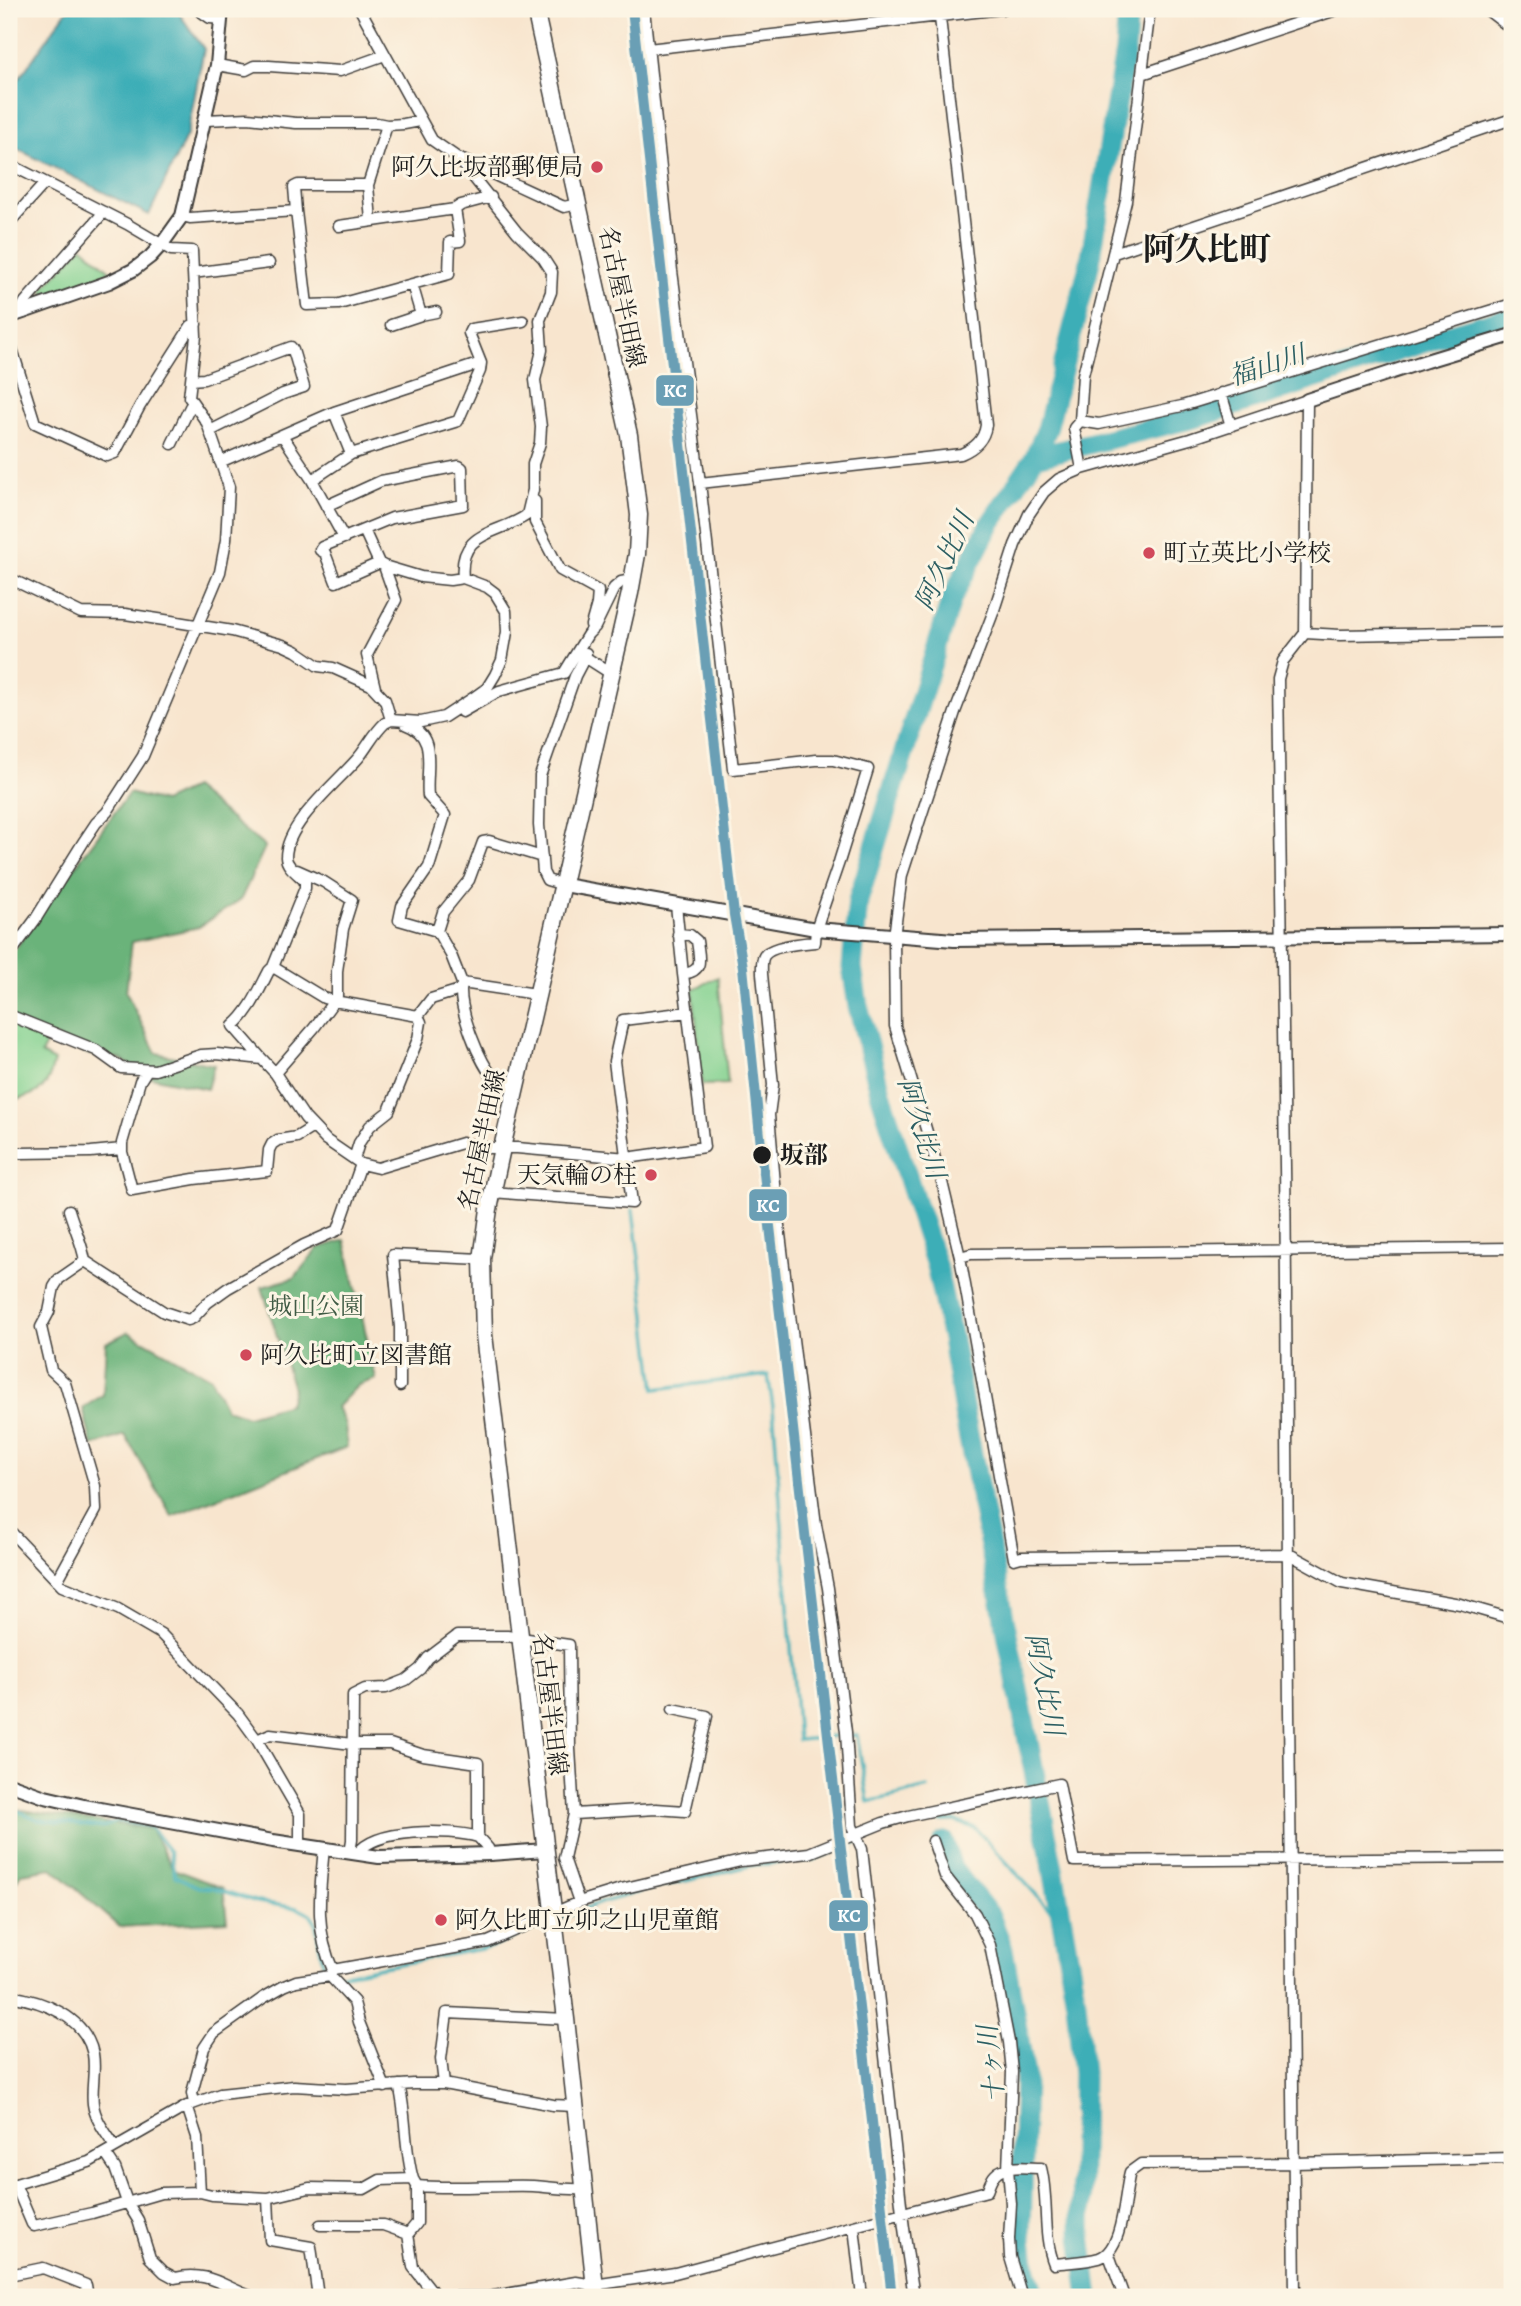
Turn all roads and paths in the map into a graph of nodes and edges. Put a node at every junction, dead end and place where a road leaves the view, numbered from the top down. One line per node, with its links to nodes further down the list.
1 (197, 9): 10 (street)
2 (360, 9): 13 (street)
3 (536, 9): 25 (main road, 名古屋半田線)
4 (644, 9): 12 (street)
5 (1002, 9): 9 (street)
6 (1150, 9): 15 (street)
7 (1339, 9): 15 (street)
8 (1486, 9): 11 (street)
9 (939, 13): 12 (street); 63 (street)
10 (222, 14): 14 (street)
11 (1512, 29)
12 (648, 49): 63 (street)
13 (385, 55): 14 (street); 18 (street)
14 (217, 65): 17 (street)
15 (1142, 74): 34 (street)
16 (1512, 119): 34 (street)
17 (206, 120): 19 (street); 29 (street)
18 (421, 121): 19 (street); 20 (street)
19 (387, 125): 23 (street)
20 (458, 158): 24 (street); 25 (street)
21 (9, 163): 22 (street)
22 (45, 183): 28 (street); 31 (street)
23 (368, 185): 27 (street); 30 (street)
24 (491, 197): 26 (street); 64 (street)
25 (578, 204): 71 (main road, 名古屋半田線)
26 (455, 209): 30 (street); 37 (street)
27 (296, 211): 29 (street); 37 (street)
28 (104, 212): 33 (street); 40 (street)
29 (182, 216): 33 (street)
30 (371, 221): 32 (street)
31 (9, 223)
32 (339, 226)
33 (162, 244): 36 (street); 40 (street)
34 (1114, 253): 54 (street)
35 (269, 263): 36 (street)
36 (193, 273): 44 (street)
37 (412, 284): 41 (street)
38 (1512, 304): 50 (street)
39 (436, 312): 41 (street)
40 (23, 313): 42 (street)
41 (421, 315): 45 (street)
42 (9, 317)
43 (523, 321): 48 (street)
44 (196, 324): 47 (street); 49 (street)
45 (391, 325)
46 (1512, 335): 51 (street)
47 (9, 340)
48 (481, 363): 53 (street); 59 (street)
49 (191, 380): 52 (street); 56 (street)
50 (1221, 393): 54 (street); 55 (street)
51 (1307, 400): 55 (street); 74 (street)
52 (193, 405): 56 (street); 58 (street)
53 (334, 412): 57 (street); 59 (street)
54 (1077, 425): 61 (street)
55 (1231, 426): 61 (street)
56 (210, 431): 60 (street)
57 (282, 435): 60 (street); 62 (street)
58 (172, 444)
59 (351, 454): 62 (street)
60 (220, 462): 72 (street)
61 (1081, 465): 89 (street)
62 (312, 480): 65 (street)
63 (700, 483): 85 (street)
64 (533, 490): 70 (street); 75 (street)
65 (326, 506): 66 (street); 67 (street)
66 (365, 530): 67 (street); 68 (street)
67 (344, 538): 68 (street)
68 (382, 564): 70 (street); 78 (street)
69 (9, 578): 72 (street)
70 (463, 578): 79 (street)
71 (632, 580): 75 (street); 77 (main road, 名古屋半田線)
72 (197, 625): 78 (street); 91 (street)
73 (1512, 632): 74 (street)
74 (1305, 633): 90 (street)
75 (588, 634): 76 (street); 79 (street)
76 (585, 657): 77 (street); 81 (street)
77 (611, 673): 83 (main road, 名古屋半田線)
78 (375, 688): 80 (street)
79 (444, 717): 80 (street)
80 (393, 720): 82 (street); 86 (street)
81 (542, 857): 83 (street); 86 (street)
82 (293, 869): 92 (street); 96 (street)
83 (564, 885): 84 (street); 95 (main road, 名古屋半田線)
84 (676, 905): 85 (street); 87 (street)
85 (816, 929): 89 (street); 128 (street)
86 (437, 930): 94 (street)
87 (678, 934): 93 (street); 93 (street)
88 (1512, 934): 90 (street)
89 (888, 936): 90 (street); 114 (street)
90 (1283, 937): 113 (street)
91 (10, 949)
92 (273, 967): 96 (street); 100 (street)
93 (683, 974): 97 (street)
94 (461, 986): 95 (street); 99 (street); 103 (street)
95 (536, 994): 103 (main road, 名古屋半田線)
96 (334, 1001): 99 (street); 102 (street)
97 (688, 1012): 108 (street); 108 (street)
98 (9, 1015): 101 (street)
99 (418, 1016): 109 (street)
100 (262, 1059): 101 (street); 102 (street)
101 (146, 1070): 106 (street)
102 (275, 1073): 104 (street)
103 (517, 1085): 105 (main road, 名古屋半田線)
104 (313, 1127): 106 (street); 109 (street)
105 (502, 1148): 108 (street); 109 (street); 110 (main road, 名古屋半田線)
106 (122, 1149): 107 (street)
107 (20, 1153)
108 (627, 1157): 110 (street)
109 (358, 1161): 116 (street)
110 (492, 1192): 115 (main road, 名古屋半田線)
111 (69, 1210): 116 (street)
112 (1512, 1248): 113 (street)
113 (1287, 1251): 114 (street); 119 (street)
114 (960, 1257): 119 (street)
115 (482, 1259): 117 (street); 122 (main road, 名古屋半田線)
116 (85, 1261): 120 (street)
117 (400, 1386)
118 (9, 1530): 120 (street)
119 (1289, 1554): 121 (street); 137 (street)
120 (57, 1581): 124 (street)
121 (1512, 1619)
122 (519, 1637): 125 (street); 127 (street); 133 (main road, 名古屋半田線)
123 (673, 1709): 127 (street)
124 (257, 1740): 125 (street); 131 (street)
125 (352, 1744): 129 (street); 134 (street)
126 (9, 1784): 131 (street)
127 (574, 1814): 138 (street)
128 (856, 1834): 137 (street); 138 (street); 159 (street)
129 (478, 1837): 134 (street); 135 (street)
130 (933, 1841): 152 (street)
131 (300, 1844): 132 (street)
132 (324, 1848): 134 (street); 140 (street)
133 (545, 1850): 135 (street); 139 (main road, 名古屋半田線)
134 (354, 1853): 135 (street)
135 (490, 1854)
136 (1512, 1858): 137 (street)
137 (1291, 1859): 151 (street)
138 (579, 1902): 139 (street)
139 (553, 1913): 140 (street); 142 (main road, 名古屋半田線)
140 (331, 1973): 145 (street); 146 (street)
141 (9, 1996): 148 (street)
142 (566, 2019): 143 (street); 147 (main road, 名古屋半田線)
143 (444, 2084): 144 (street); 147 (street)
144 (398, 2085): 145 (street); 153 (street)
145 (385, 2087): 146 (street)
146 (190, 2105): 148 (street); 156 (street)
147 (574, 2106): 155 (main road, 名古屋半田線)
148 (115, 2147): 149 (street)
149 (105, 2153): 154 (street); 158 (street)
150 (1512, 2158): 151 (street)
151 (1294, 2163): 163 (street); 176 (street)
152 (1011, 2169): 159 (street); 163 (street); 174 (street)
153 (415, 2183): 155 (street); 157 (street); 162 (street)
154 (12, 2185): 158 (street)
155 (583, 2189): 165 (main road, 名古屋半田線)
156 (200, 2192): 157 (street); 158 (street)
157 (268, 2198): 168 (street)
158 (128, 2202): 167 (street)
159 (901, 2213): 161 (street); 173 (street)
160 (320, 2225): 162 (street)
161 (854, 2227): 165 (street); 172 (street)
162 (408, 2234): 169 (street)
163 (1104, 2255): 175 (street)
164 (9, 2275): 166 (street)
165 (595, 2291): 171 (street)
166 (88, 2297)
167 (253, 2297)
168 (318, 2297)
169 (433, 2297)
170 (452, 2297): 171 (street)
171 (488, 2297)
172 (862, 2297)
173 (914, 2297)
174 (1022, 2297)
175 (1124, 2297)
176 (1295, 2297)

